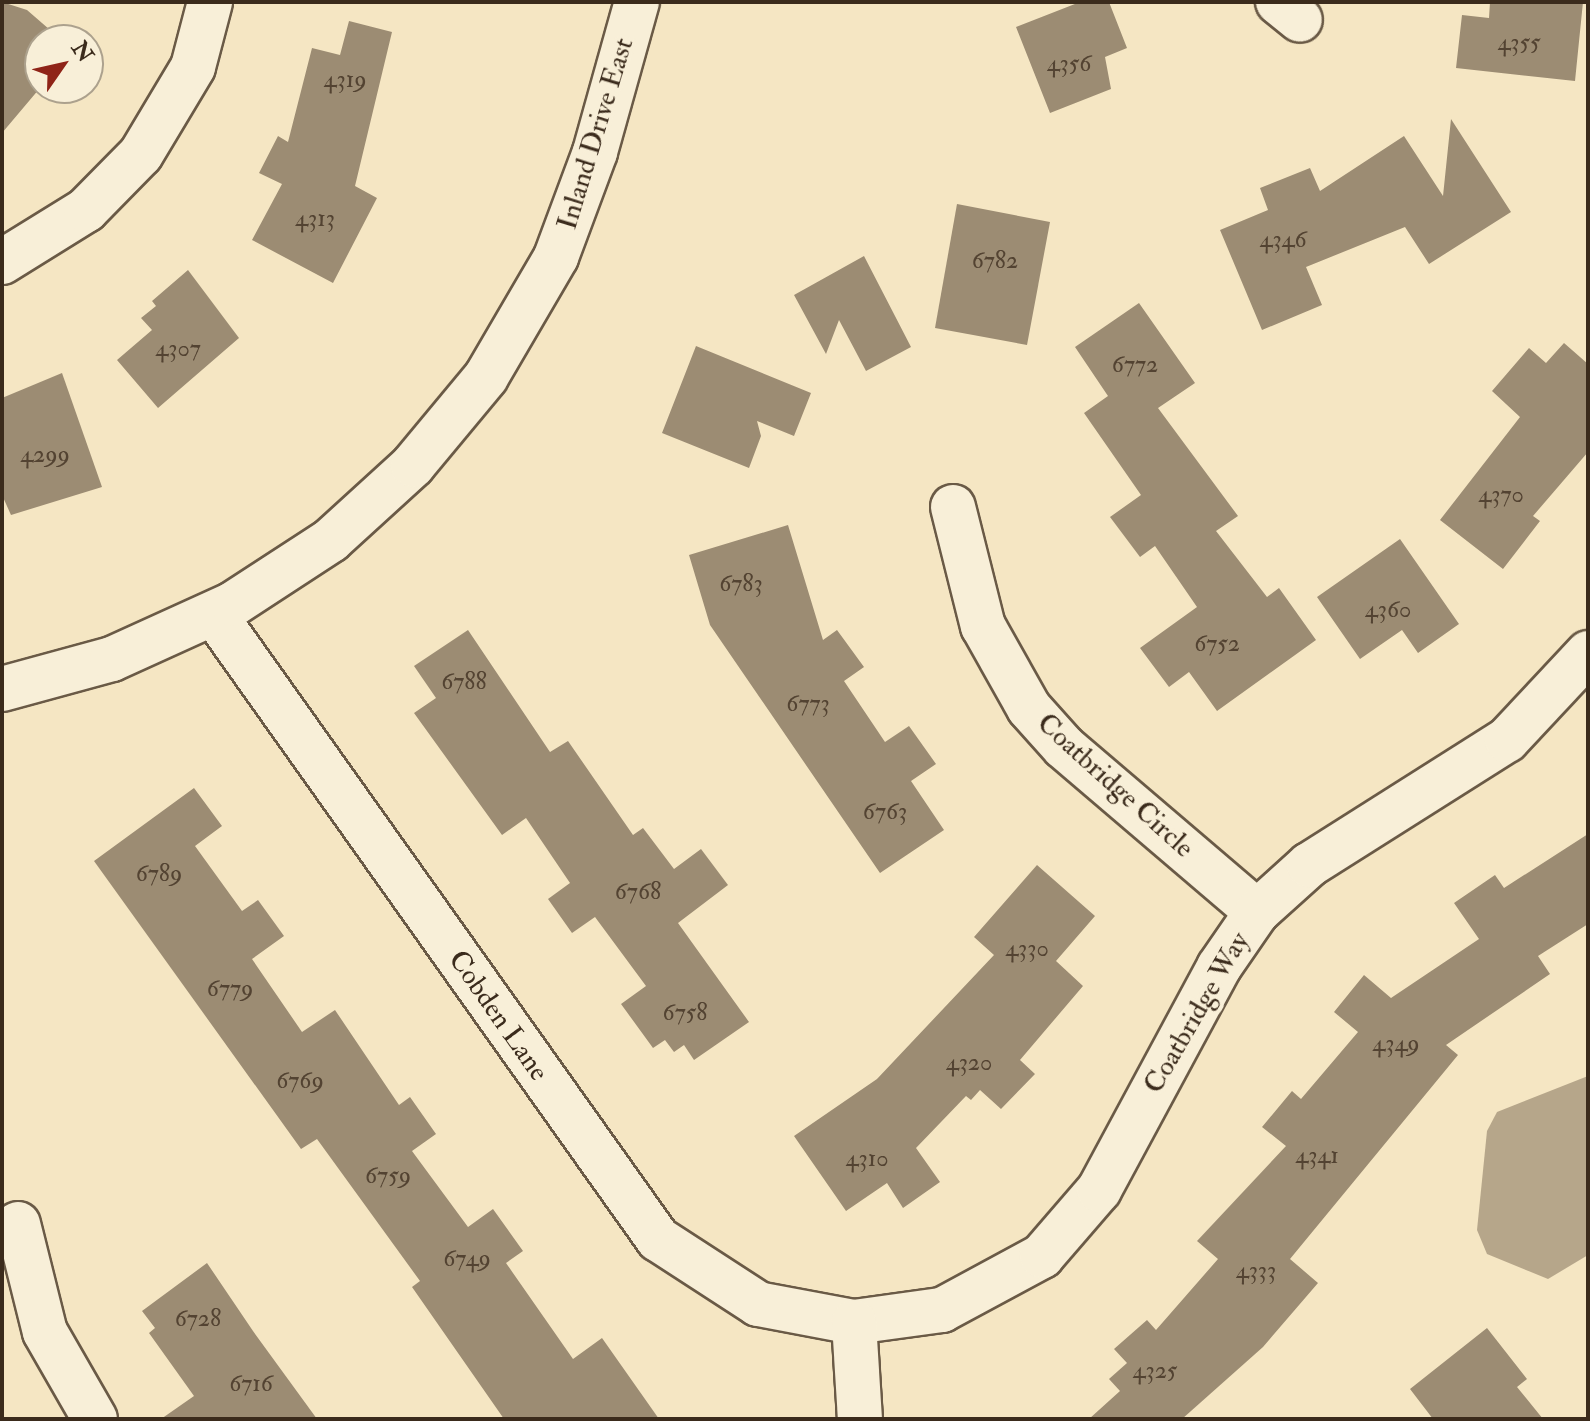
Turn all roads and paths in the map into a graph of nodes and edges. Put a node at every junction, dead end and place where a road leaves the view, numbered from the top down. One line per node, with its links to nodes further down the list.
1 (210, 2): 3 (street)
2 (637, 2): 5 (street, Inland Drive East)
3 (2, 262)
4 (953, 507): 8 (street, Coatbridge Circle)
5 (214, 614): 7 (street, Inland Drive East); 10 (street, Cobden Lane)
6 (1588, 653): 8 (street, Coatbridge Way)
7 (2, 689)
8 (1257, 912): 10 (street, Coatbridge Way)
9 (18, 1224): 11 (street)
10 (854, 1322): 12 (street)
11 (95, 1419)
12 (860, 1419)

